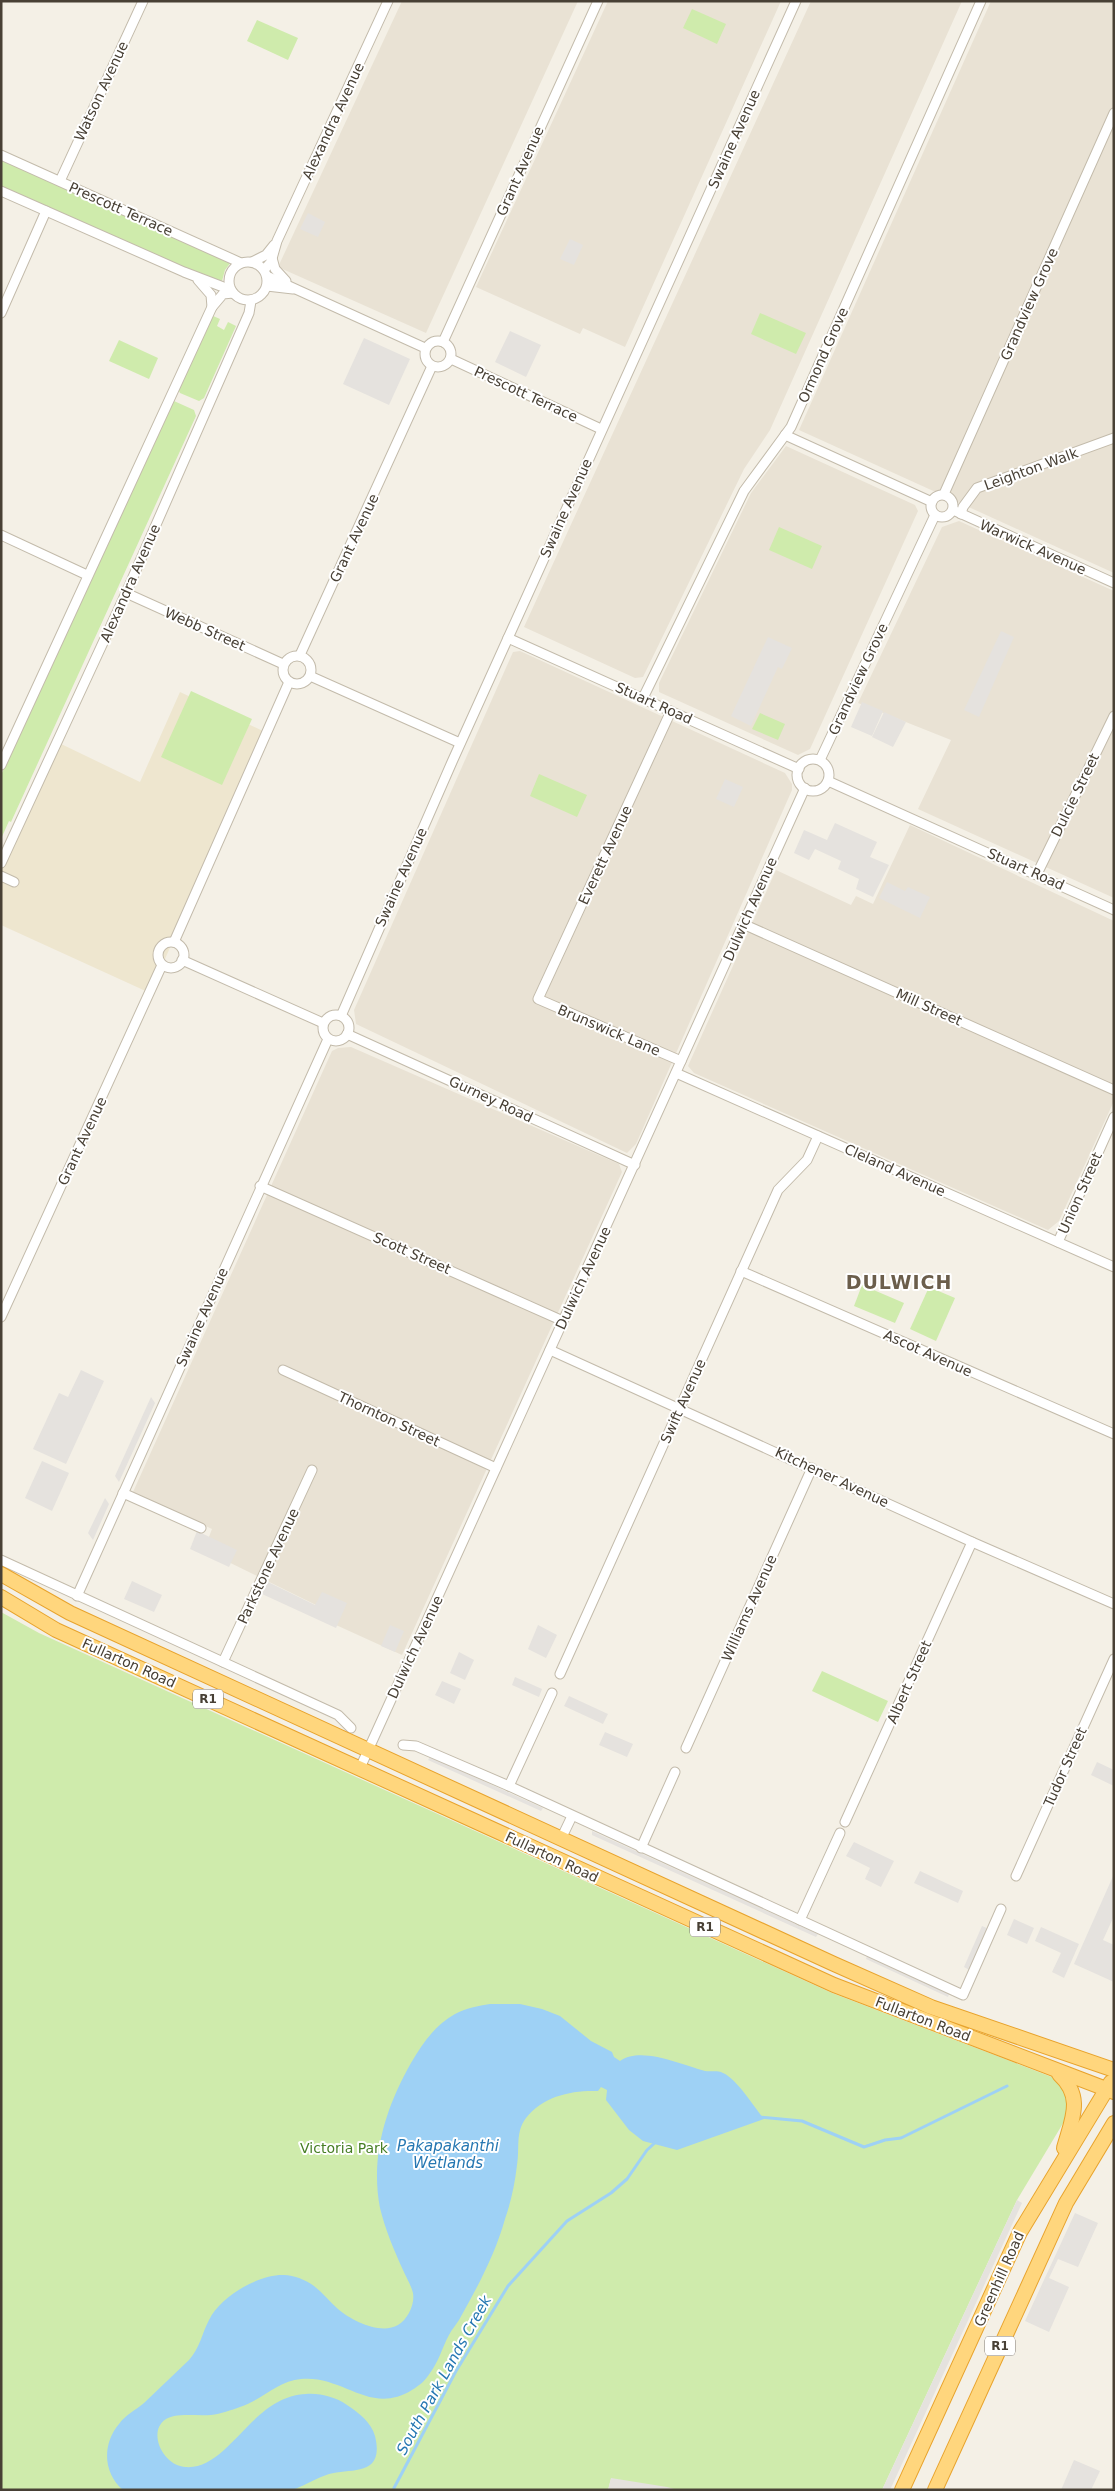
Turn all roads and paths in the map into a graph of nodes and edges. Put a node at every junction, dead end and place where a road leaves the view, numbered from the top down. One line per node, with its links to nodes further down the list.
1 (143, 1): 8 (street, Watson Avenue)
2 (388, 1): 11 (street, Alexandra Avenue)
3 (598, 1): 23 (street, Grant Avenue)
4 (796, 1): 27 (street, Swaine Avenue)
5 (981, 1): 28 (street, Ormond Grove)
6 (1114, 112): 30 (street, Grandview Grove)
7 (1, 155): 8 (street, Prescott Terrace)
8 (60, 181): 14 (street, Prescott Terrace)
9 (1, 191): 10 (street)
10 (46, 211): 16 (street); 22 (street)
11 (277, 240): 12 (street, Alexandra Avenue); 13 (street, Alexandra Avenue)
12 (272, 258): 15 (street, Alexandra Avenue); 18 (street)
13 (252, 262): 14 (street); 15 (street)
14 (242, 263): 19 (street)
15 (265, 273): 17 (street); 18 (street)
16 (194, 277): 19 (street); 21 (street)
17 (267, 286): 18 (street); 20 (street)
18 (294, 288): 24 (street)
19 (232, 291): 20 (street); 21 (street)
20 (251, 300): 37 (street, Alexandra Avenue)
21 (212, 307): 35 (street)
22 (1, 313)
23 (443, 342): 24 (street); 25 (street)
24 (425, 348): 26 (street)
25 (451, 359): 26 (street); 27 (street, Prescott Terrace)
26 (432, 366): 39 (street, Grant Avenue)
27 (601, 429): 38 (street, Swaine Avenue)
28 (785, 435): 31 (street); 43 (street, Ormond Grove)
29 (1114, 438): 32 (street, Leighton Walk)
30 (944, 494): 31 (street); 32 (street)
31 (932, 502): 33 (street)
32 (957, 512): 33 (street); 36 (street, Warwick Avenue)
33 (935, 515): 47 (street, Grandview Grove)
34 (1, 535): 35 (street)
35 (87, 575): 48 (street)
36 (1114, 583)
37 (126, 593): 40 (street, Webb Street); 52 (street, Alexandra Avenue)
38 (508, 638): 43 (street, Stuart Road); 46 (street, Swaine Avenue)
39 (300, 655): 40 (street); 41 (street)
40 (283, 664): 42 (street)
41 (310, 676): 42 (street); 46 (street)
42 (289, 682): 58 (street)
43 (643, 698): 44 (street, Stuart Road)
44 (672, 711): 49 (street, Stuart Road); 61 (street, Everett Avenue)
45 (1114, 716): 53 (street, Dulcie Street)
46 (460, 744): 62 (street, Swaine Avenue)
47 (820, 760): 49 (street); 50 (street)
48 (1, 765)
49 (799, 768): 51 (street)
50 (828, 781): 51 (street); 53 (street, Stuart Road)
51 (805, 788): 57 (street, Dulwich Avenue)
52 (1, 863)
53 (1037, 874): 56 (street, Stuart Road)
54 (1, 876): 55 (street)
55 (14, 882)
56 (1114, 910)
57 (743, 924): 66 (street, Dulwich Avenue); 68 (street, Mill Street)
58 (174, 942): 59 (street); 60 (street)
59 (182, 960): 60 (street); 63 (street)
60 (162, 965): 76 (street, Grant Avenue)
61 (538, 1000): 66 (street, Brunswick Lane)
62 (341, 1016): 63 (street); 64 (street)
63 (324, 1022): 65 (street)
64 (348, 1034): 65 (street); 71 (street, Gurney Road)
65 (328, 1039): 72 (street, Swaine Avenue)
66 (681, 1061): 67 (street, Dulwich Avenue)
67 (676, 1073): 70 (street, Cleland Avenue); 71 (street, Dulwich Avenue)
68 (1114, 1090)
69 (1114, 1117): 73 (street, Union Street)
70 (818, 1136): 73 (street, Cleland Avenue); 75 (street, Swift Avenue)
71 (635, 1165): 77 (street, Dulwich Avenue)
72 (260, 1186): 77 (street, Scott Street); 85 (street, Swaine Avenue)
73 (1058, 1242): 74 (street, Cleland Avenue)
74 (1114, 1267)
75 (741, 1272): 80 (street, Swift Avenue); 81 (street, Ascot Avenue)
76 (1, 1317)
77 (563, 1321): 78 (street, Dulwich Avenue)
78 (550, 1350): 80 (street, Kitchener Avenue); 82 (street, Dulwich Avenue)
79 (283, 1370): 82 (street, Thornton Street)
80 (680, 1408): 83 (street, Kitchener Avenue); 98 (street, Swift Avenue)
81 (1114, 1434)
82 (496, 1468): 103 (street, Dulwich Avenue)
83 (812, 1468): 87 (street, Kitchener Avenue); 102 (street, Williams Avenue)
84 (312, 1470): 97 (street, Parkstone Avenue)
85 (123, 1493): 86 (street); 91 (street, Swaine Avenue)
86 (201, 1528)
87 (972, 1542): 92 (street, Kitchener Avenue); 108 (street, Albert Street)
88 (1, 1560): 91 (street)
89 (1, 1574): 94 (highway, Fullarton Road / R1)
90 (1, 1596): 95 (highway, Fullarton Road / R1)
91 (77, 1596): 93 (street)
92 (1114, 1604)
93 (130, 1620): 94 (street, Fullarton Road); 97 (street)
94 (121, 1637): 95 (highway); 103 (highway, Fullarton Road / R1)
95 (113, 1656): 104 (highway, Fullarton Road / R1)
96 (1114, 1659): 113 (street, Tudor Street)
97 (223, 1662): 100 (street)
98 (560, 1674)
99 (552, 1692): 106 (street)
100 (351, 1728)
101 (402, 1746): 106 (street)
102 (686, 1748)
103 (368, 1751): 104 (street, Dulwich Avenue); 110 (highway, Fullarton Road / R1)
104 (360, 1768): 112 (highway, Fullarton Road / R1)
105 (675, 1772): 111 (street)
106 (509, 1786): 107 (street)
107 (572, 1816): 110 (street, Fullarton Road); 111 (street)
108 (845, 1822)
109 (840, 1833): 115 (street)
110 (561, 1839): 112 (highway); 116 (highway, Fullarton Road / R1)
111 (641, 1848): 115 (street)
112 (553, 1858): 117 (highway, Fullarton Road / R1)
113 (1016, 1876)
114 (1001, 1909): 115 (street)
115 (800, 1920)
116 (1114, 2070)
117 (1057, 2071): 119 (highway, Fullarton Road / R1); 122 (highway, R1)
118 (1114, 2077): 119 (highway, Greenhill Road)
119 (1110, 2091): 122 (highway, Greenhill Road)
120 (1114, 2123): 121 (highway, Greenhill Road / R1)
121 (1110, 2133): 124 (highway, Greenhill Road / R1)
122 (1060, 2163): 123 (highway, Greenhill Road / R1)
123 (902, 2490)
124 (935, 2490)

